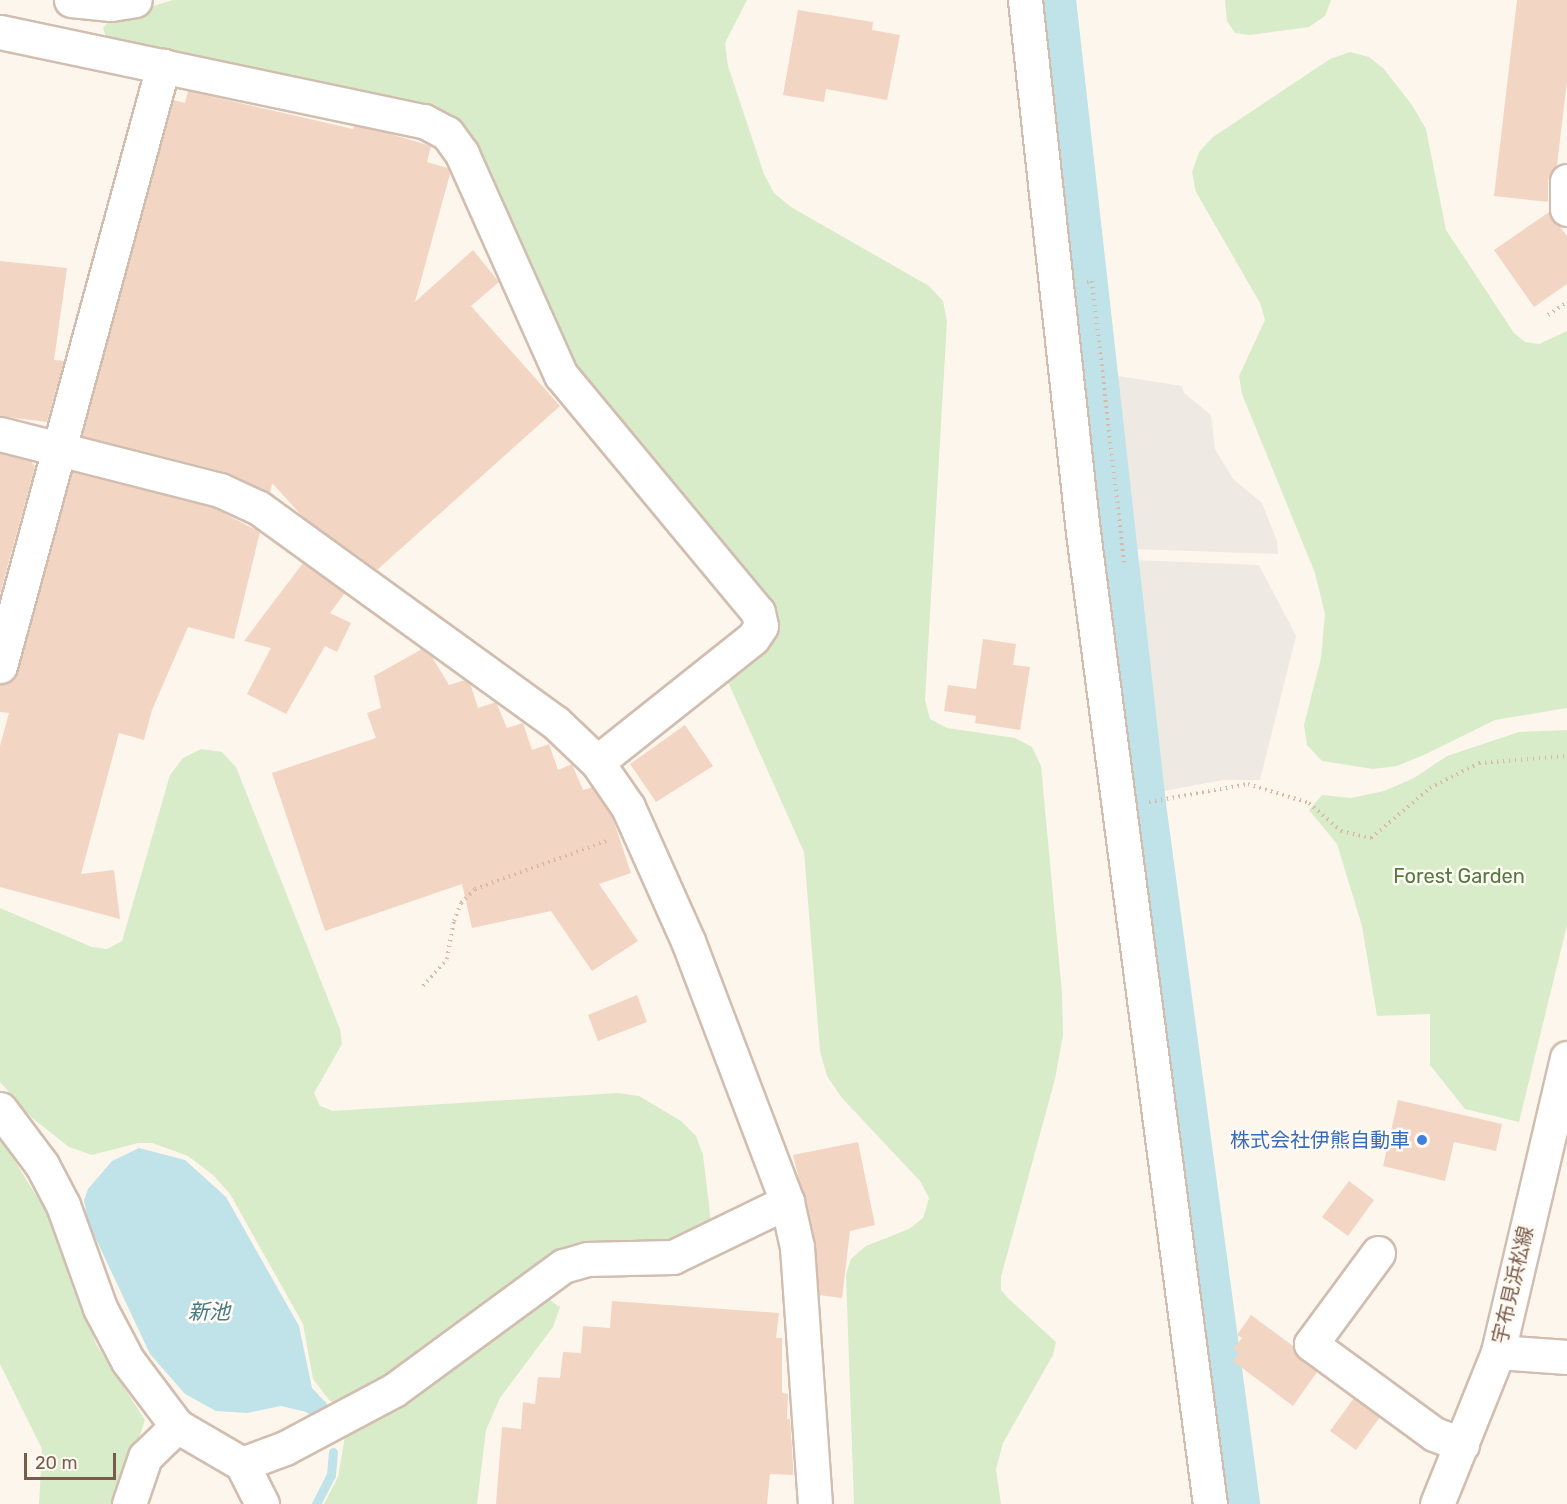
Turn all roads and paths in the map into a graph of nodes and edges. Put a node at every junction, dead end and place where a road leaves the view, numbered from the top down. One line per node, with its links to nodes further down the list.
1 (71, 0): 2 (street)
2 (135, 0)
3 (1025, 0): 32 (street)
4 (0, 32): 5 (street)
5 (163, 66): 12 (street); 16 (street)
6 (1567, 181): 7 (street)
7 (1567, 209)
8 (1086, 282): 13 (path)
9 (1567, 302): 10 (path)
10 (1548, 315)
11 (0, 434): 12 (street)
12 (60, 447): 14 (street); 16 (street)
13 (1124, 562)
14 (0, 666)
15 (1567, 756): 17 (path)
16 (597, 762): 18 (street)
17 (1148, 802)
18 (639, 830): 19 (path); 22 (street)
19 (423, 986)
20 (1567, 1058): 24 (street, 宇布見浜松線)
21 (0, 1110): 26 (street)
22 (787, 1202): 28 (street); 31 (street)
23 (1378, 1253): 27 (street)
24 (1498, 1352): 25 (street); 27 (street, 宇布見浜松線)
25 (1567, 1357)
26 (177, 1426): 28 (street); 29 (street)
27 (1462, 1445): 33 (street, 宇布見浜松線)
28 (242, 1464): 30 (street)
29 (129, 1504)
30 (262, 1504)
31 (814, 1504)
32 (1210, 1504)
33 (1437, 1504)

